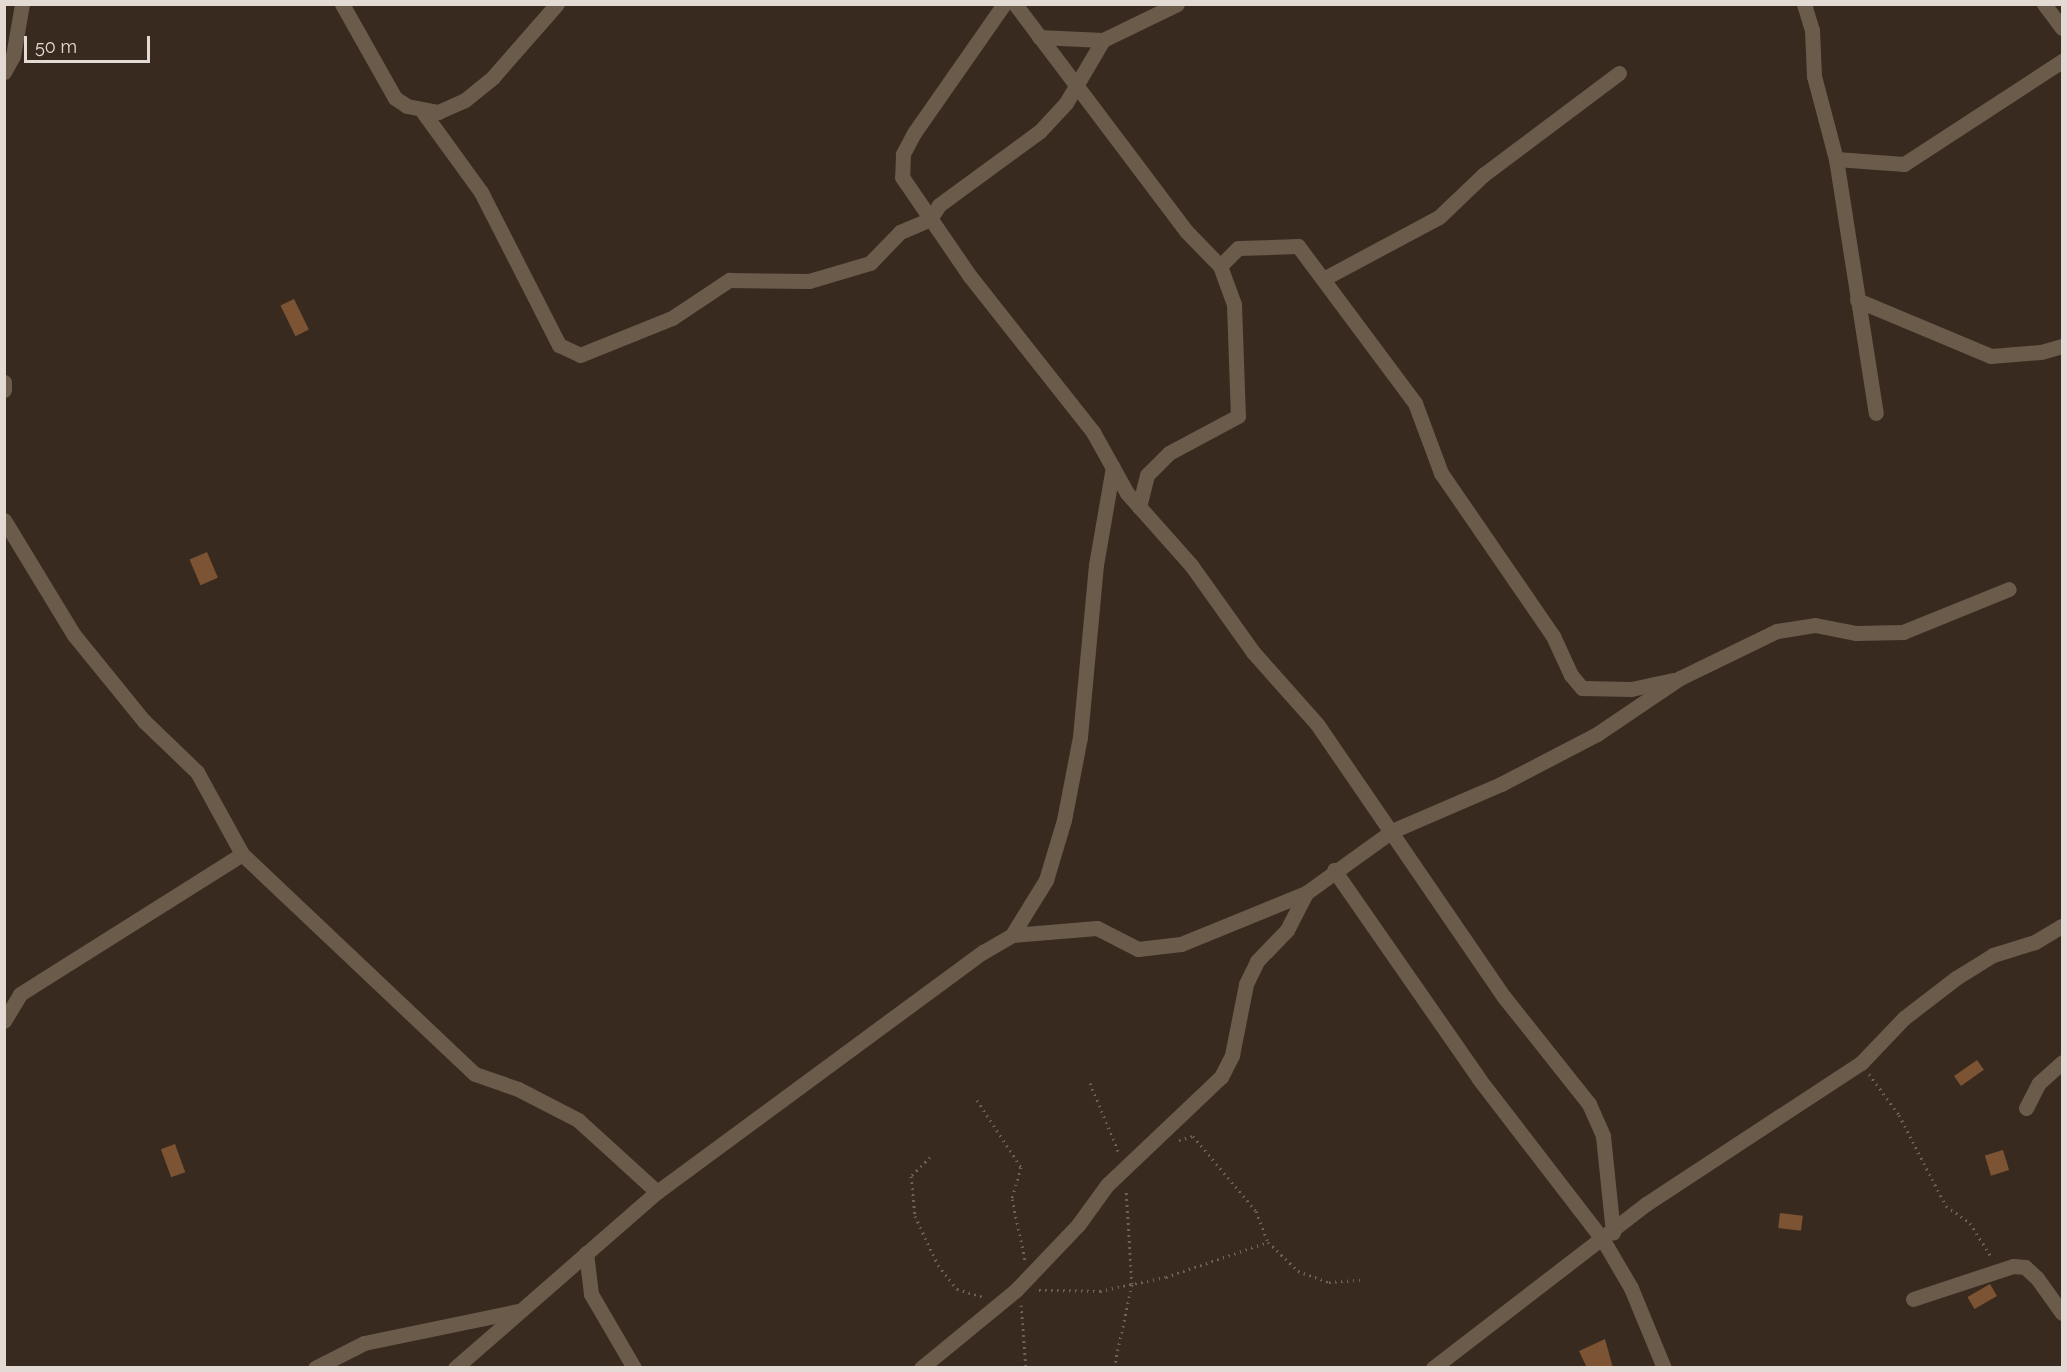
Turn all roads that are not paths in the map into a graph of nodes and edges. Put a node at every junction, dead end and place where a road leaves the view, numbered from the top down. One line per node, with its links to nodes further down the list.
1 (22, 4): 13 (street)
2 (342, 4): 16 (street)
3 (557, 4): 16 (street)
4 (1004, 4): 18 (street)
5 (1015, 4): 10 (street)
6 (1178, 4): 11 (street)
7 (1804, 4): 17 (street)
8 (2044, 4): 9 (street)
9 (2062, 28)
10 (1039, 37): 11 (street); 15 (street)
11 (1103, 40): 15 (street)
12 (2062, 61): 17 (street)
13 (4, 72)
14 (1619, 73): 20 (street)
15 (1076, 87): 18 (street); 19 (street)
16 (423, 112): 18 (street)
17 (1836, 159): 21 (street)
18 (930, 219): 26 (street)
19 (1220, 266): 20 (street); 27 (street)
20 (1325, 278): 30 (street)
21 (1857, 300): 22 (street); 25 (street)
22 (2062, 346)
23 (4, 382): 24 (street)
24 (4, 390)
25 (1876, 413)
26 (1113, 467): 27 (street); 36 (street)
27 (1139, 507): 31 (street)
28 (4, 520): 32 (street)
29 (2009, 589): 30 (street)
30 (1680, 678): 31 (street)
31 (1392, 831): 33 (street); 41 (street)
32 (242, 854): 37 (street); 40 (street)
33 (1334, 870): 34 (street); 41 (street)
34 (1306, 893): 36 (street); 49 (street)
35 (2062, 926): 41 (street)
36 (1012, 935): 40 (street)
37 (4, 1021)
38 (2062, 1062): 39 (street)
39 (2026, 1108)
40 (657, 1192): 42 (street)
41 (1608, 1236): 50 (street); 51 (street)
42 (586, 1252): 44 (street); 48 (street)
43 (1913, 1299): 45 (street)
44 (521, 1311): 46 (street); 47 (street)
45 (2062, 1313)
46 (315, 1368)
47 (455, 1368)
48 (634, 1368)
49 (921, 1368)
50 (1433, 1368)
51 (1664, 1368)

